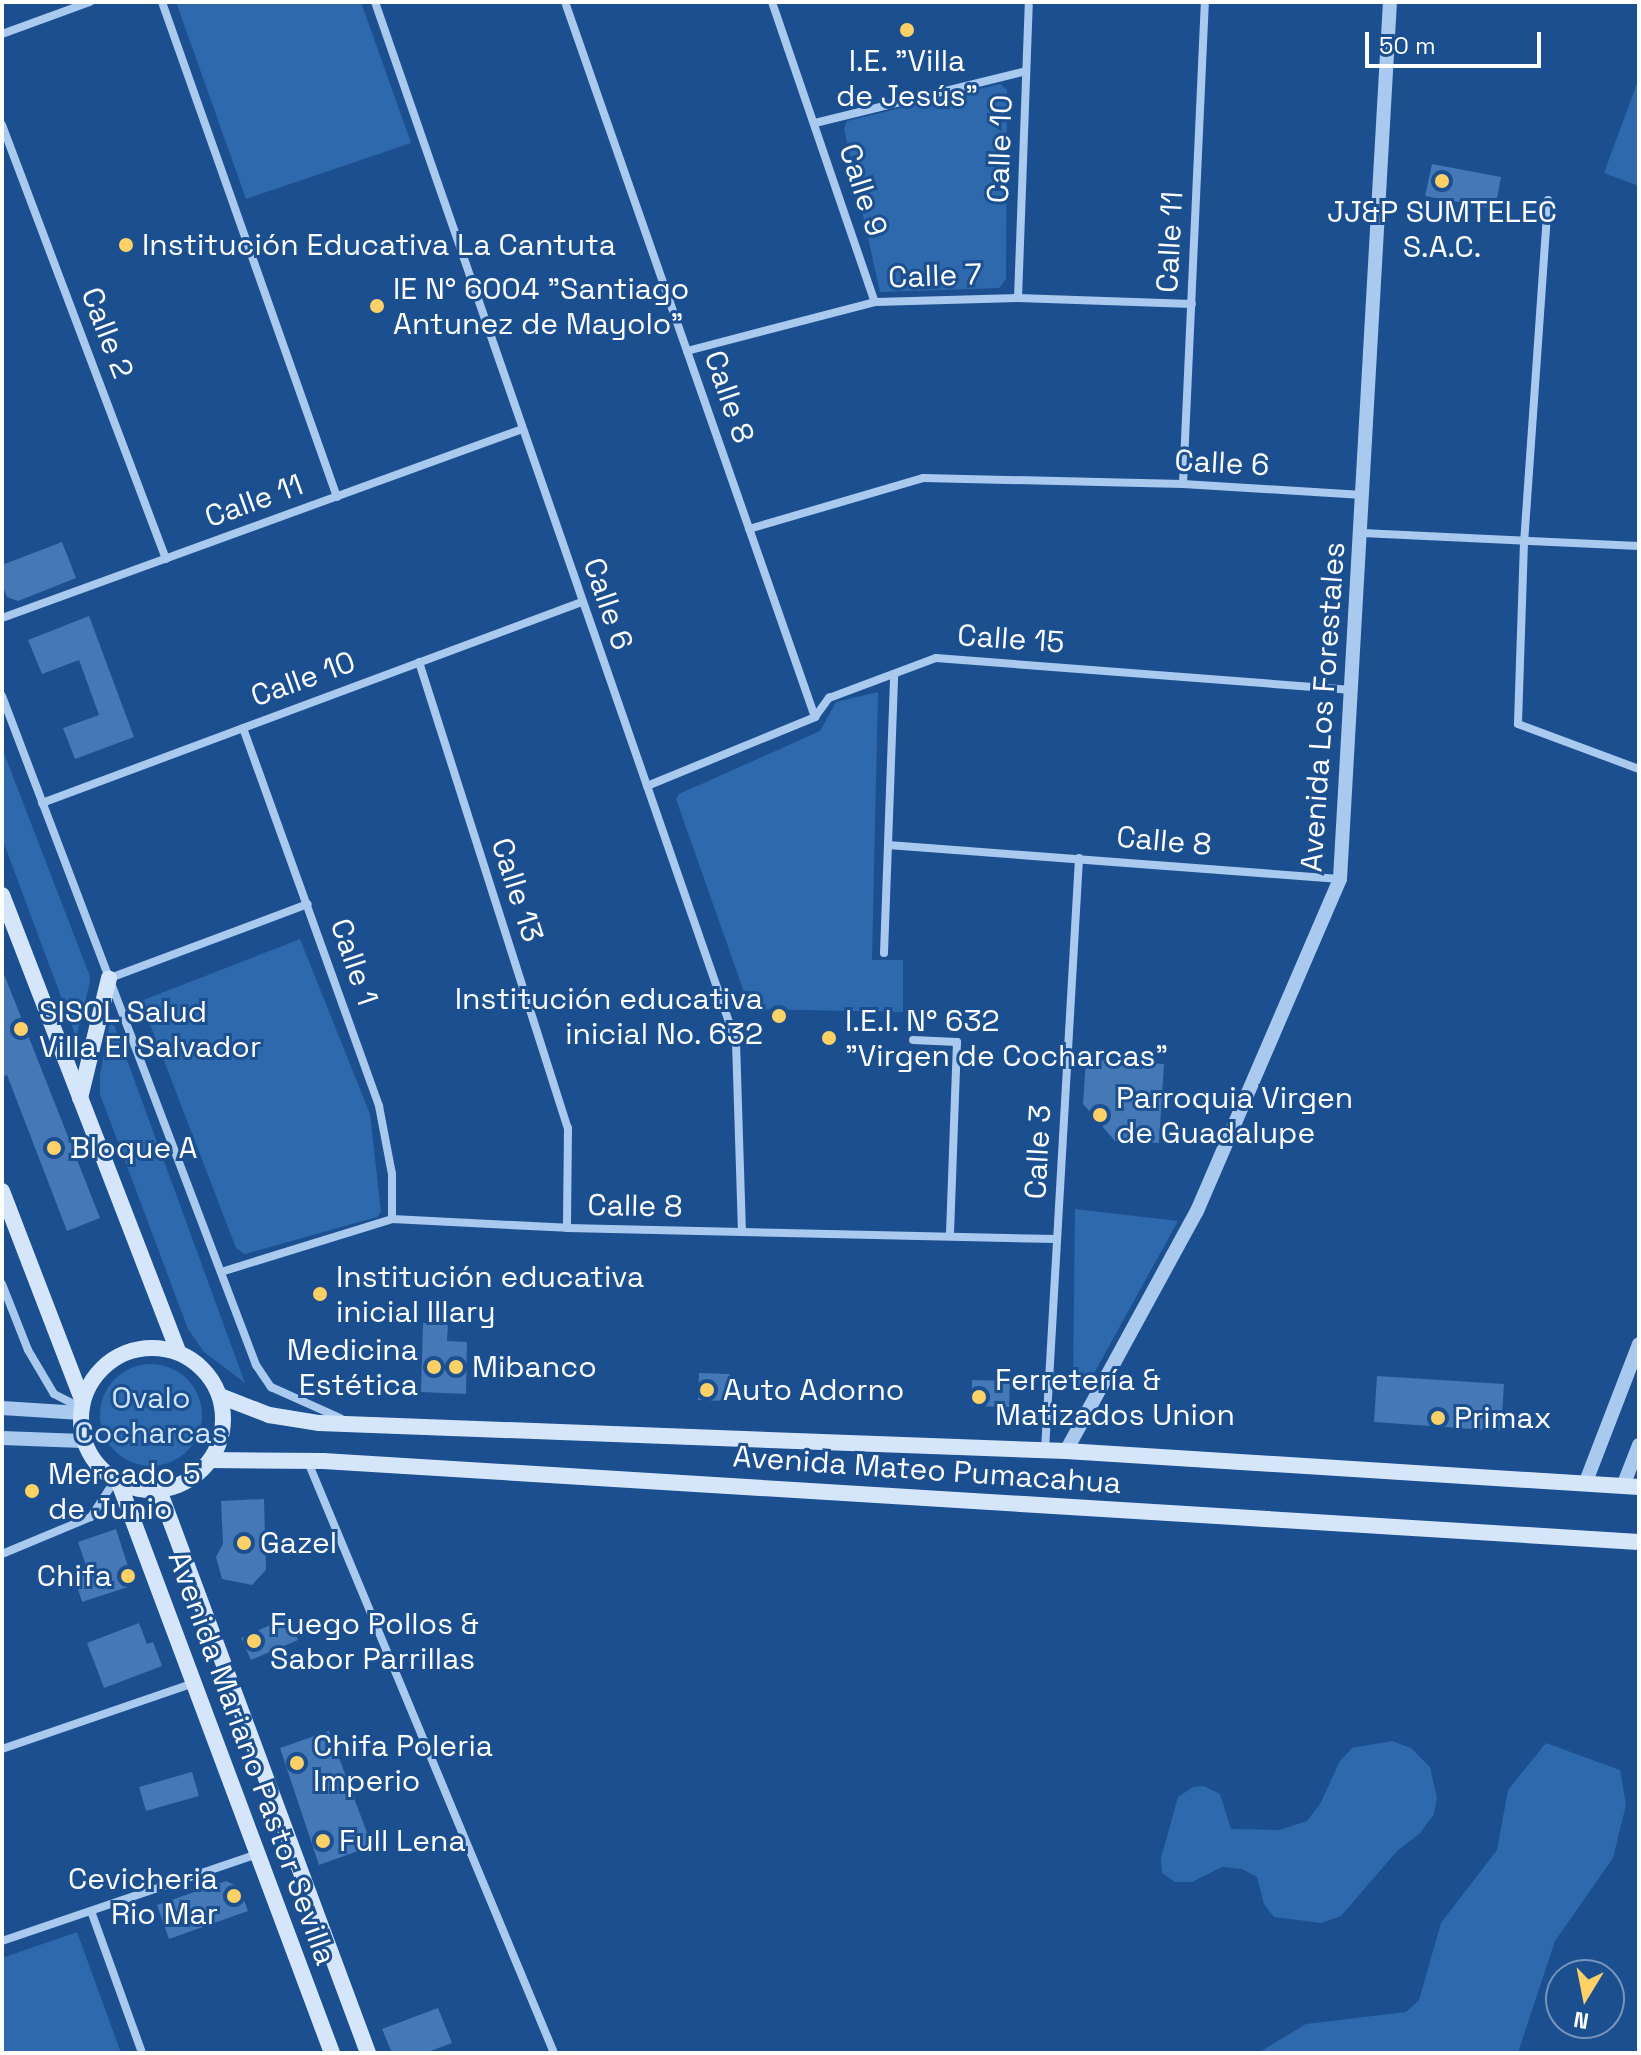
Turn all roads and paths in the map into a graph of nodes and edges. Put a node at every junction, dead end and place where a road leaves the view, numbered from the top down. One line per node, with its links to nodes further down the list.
1 (90, 2): 9 (street)
2 (162, 2): 21 (street)
3 (375, 2): 18 (street, Calle 6)
4 (565, 2): 17 (street, Calle 8)
5 (772, 2): 11 (street, Calle 9)
6 (1029, 2): 10 (street, Calle 10)
7 (1205, 2): 16 (street, Calle 11)
8 (1390, 2): 20 (street, Avenida Los Forestales)
9 (2, 34)
10 (1026, 71): 11 (street); 14 (street, Calle 10)
11 (815, 123): 15 (street, Calle 9)
12 (2, 125): 26 (street, Calle 2)
13 (1548, 200): 24 (street)
14 (1018, 298): 15 (street, Calle 7); 16 (street, Calle 7)
15 (875, 302): 17 (street, Calle 7)
16 (1192, 304): 19 (street, Calle 11)
17 (687, 351): 22 (street, Calle 8)
18 (522, 429): 21 (street, Calle 11); 27 (street, Calle 6)
19 (1183, 484): 20 (street, Calle 6); 22 (street, Calle 6)
20 (1364, 495): 23 (street, Avenida Los Forestales)
21 (337, 497): 26 (street, Calle 11)
22 (749, 529): 33 (street, Calle 8)
23 (1362, 533): 24 (street); 31 (street, Avenida Los Forestales)
24 (1524, 542): 25 (street); 35 (street)
25 (1639, 546)
26 (166, 559): 28 (street, Calle 11)
27 (582, 602): 29 (street, Calle 10); 36 (street, Calle 6)
28 (2, 618)
29 (419, 662): 34 (street, Calle 10); 49 (street, Calle 13)
30 (894, 674): 31 (street, Calle 15); 33 (street, Calle 15); 38 (street)
31 (1353, 690): 40 (street, Avenida Los Forestales)
32 (2, 696): 37 (street)
33 (815, 717): 36 (street, Calle 15)
34 (243, 728): 37 (street, Calle 10); 42 (street, Calle 1)
35 (1639, 769)
36 (647, 786): 50 (street, Calle 6)
37 (42, 803): 44 (street)
38 (888, 845): 39 (street, Calle 8); 43 (street)
39 (1079, 858): 40 (street, Calle 8); 52 (street, Calle 3)
40 (1340, 879): 65 (street, Avenida Los Forestales)
41 (2, 895): 46 (main road)
42 (308, 904): 44 (street); 48 (street, Calle 1)
43 (884, 953)
44 (109, 978): 46 (main road); 53 (street)
45 (913, 1040): 51 (street)
46 (80, 1098): 56 (main road)
47 (2, 1191): 58 (main road)
48 (392, 1219): 49 (street, Calle 8); 53 (street, Calle 8)
49 (567, 1228): 50 (street, Calle 8)
50 (742, 1232): 51 (street, Calle 8)
51 (950, 1236): 52 (street, Calle 8)
52 (1057, 1239): 64 (street, Calle 3)
53 (221, 1272): 60 (street)
54 (2, 1284): 58 (street)
55 (1639, 1344): 69 (street)
56 (178, 1352): 57 (main road); 58 (main road)
57 (220, 1396): 60 (main road, Avenida Mateo Pumacahua); 66 (main road)
58 (81, 1406): 59 (street); 62 (main road)
59 (2, 1408)
60 (359, 1426): 64 (main road, Avenida Mateo Pumacahua)
61 (2, 1438): 62 (street)
62 (83, 1441): 68 (main road)
63 (1639, 1445): 70 (street)
64 (1045, 1450): 65 (main road, Avenida Mateo Pumacahua)
65 (1066, 1451): 69 (main road, Avenida Mateo Pumacahua)
66 (211, 1460): 67 (main road, Avenida Mateo Pumacahua); 71 (main road)
67 (308, 1461): 72 (main road, Avenida Mateo Pumacahua); 82 (street)
68 (117, 1482): 71 (main road); 73 (street); 74 (main road, Avenida Mariano Pastor Sevilla)
69 (1585, 1484): 70 (main road, Avenida Mateo Pumacahua)
70 (1631, 1487)
71 (159, 1490): 81 (main road, Avenida Mariano Pastor Sevilla)
72 (1639, 1542)
73 (2, 1554)
74 (194, 1683): 75 (street); 76 (main road, Avenida Mariano Pastor Sevilla)
75 (2, 1749)
76 (258, 1854): 77 (street); 80 (main road, Avenida Mariano Pastor Sevilla)
77 (91, 1911): 78 (street); 79 (street)
78 (2, 1941)
79 (142, 2053)
80 (332, 2053)
81 (368, 2053)
82 (554, 2053)

